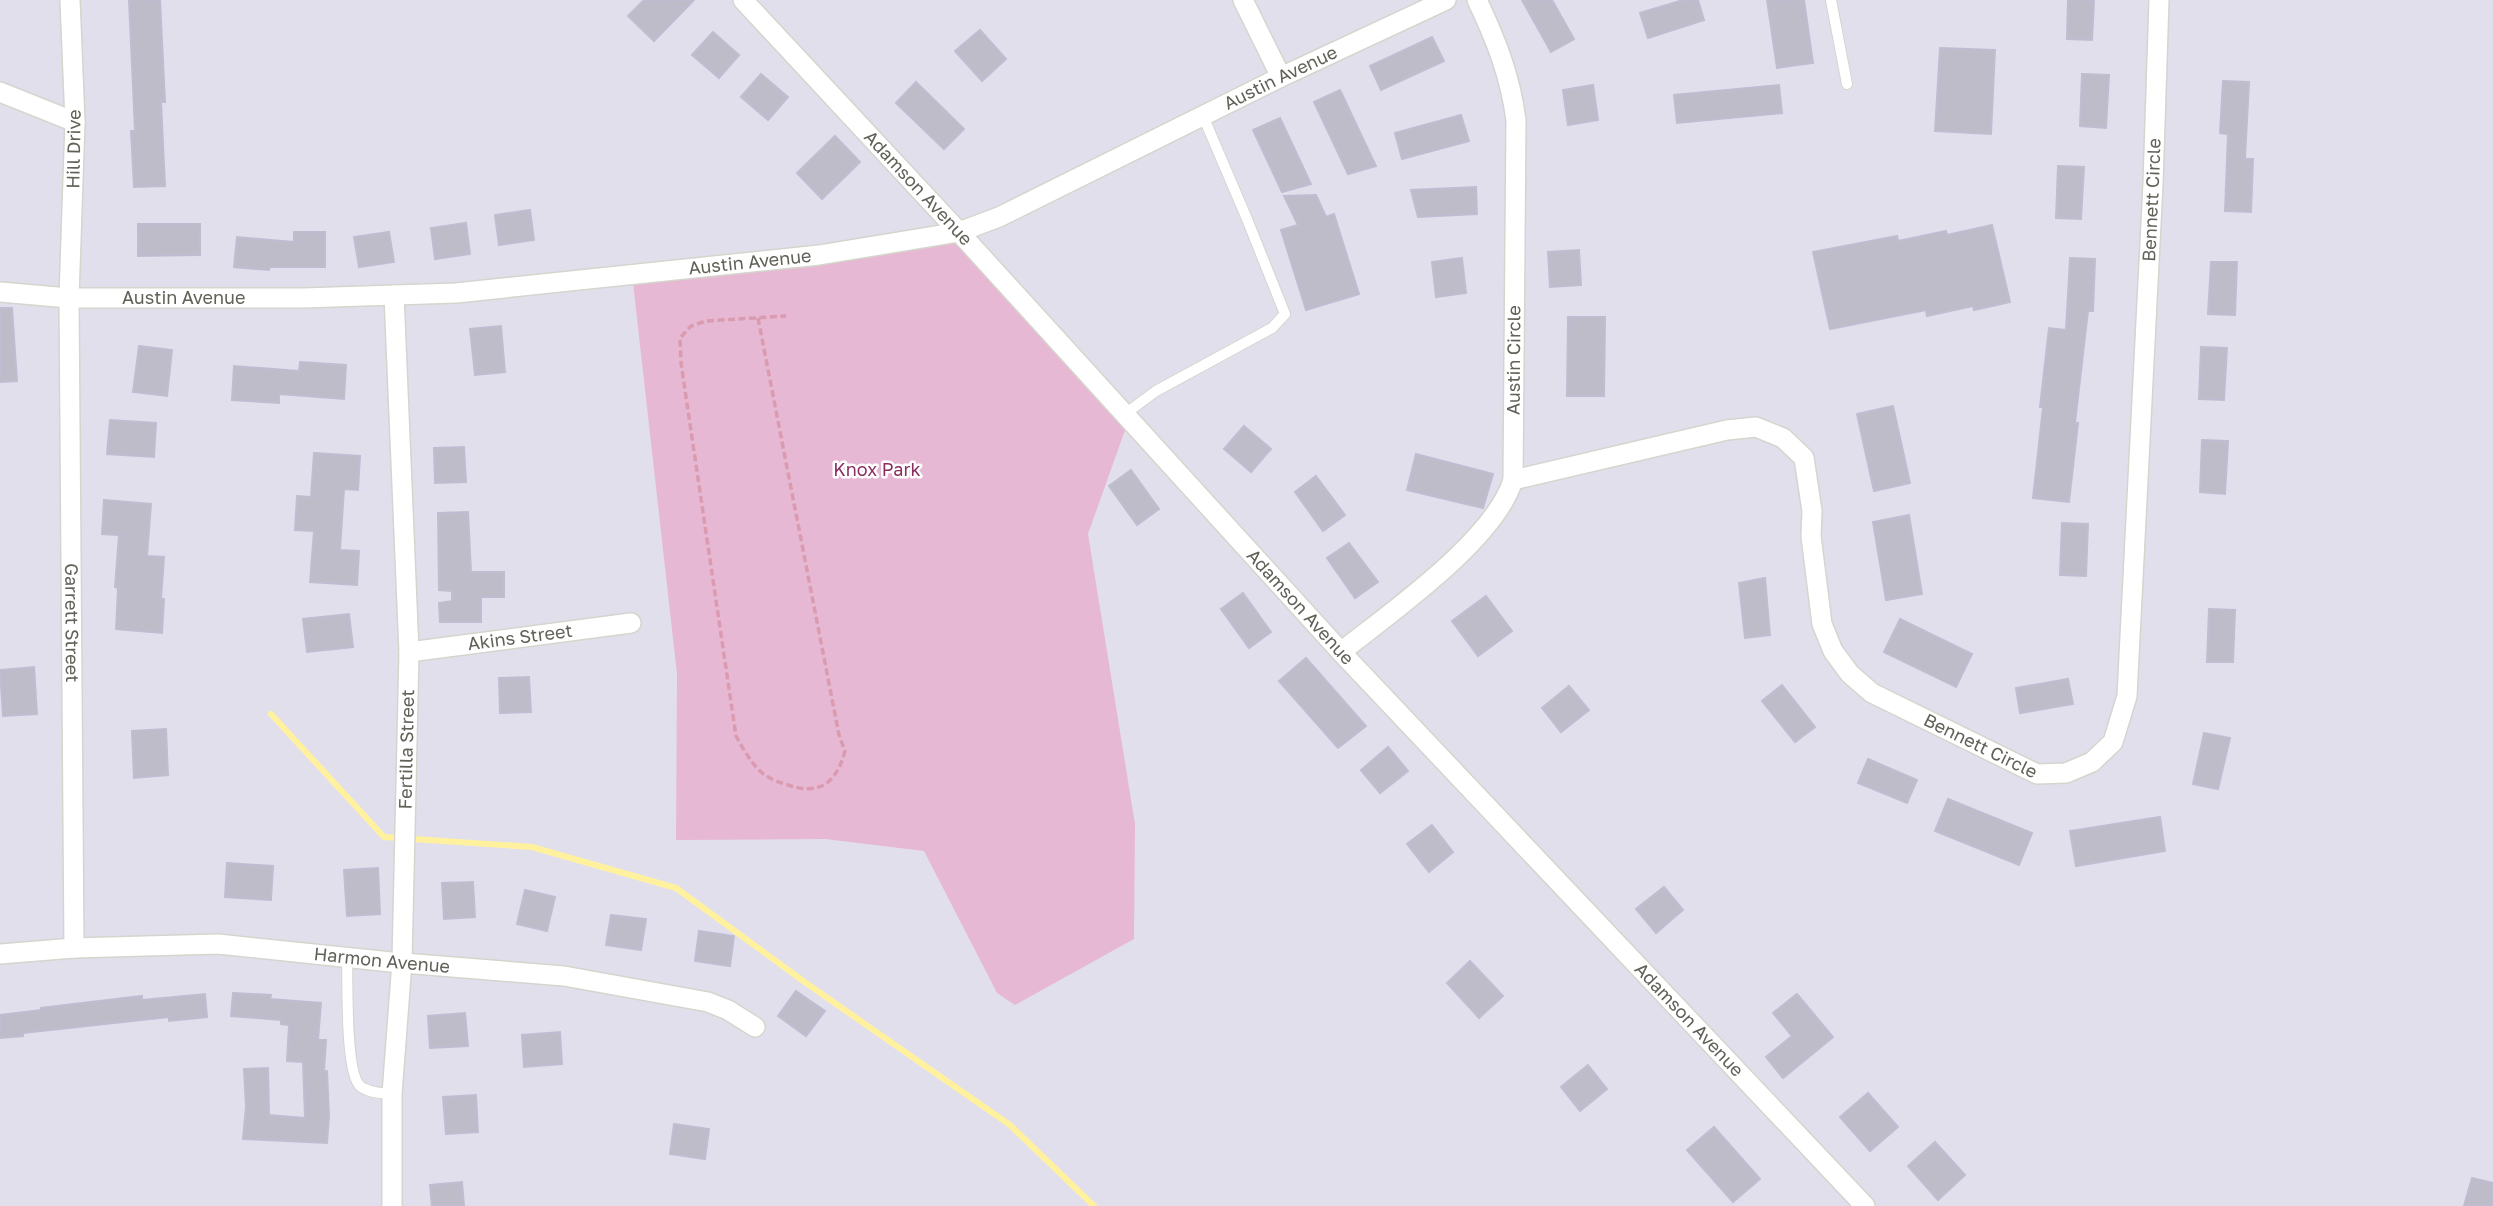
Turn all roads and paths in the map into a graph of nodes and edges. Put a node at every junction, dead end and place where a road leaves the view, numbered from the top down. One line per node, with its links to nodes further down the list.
1 (70, 0): 12 (street, Hill Drive)
2 (743, 0): 13 (street, Adamson Avenue)
3 (1243, 0): 8 (street)
4 (1447, 0): 8 (street, Austin Avenue)
5 (1477, 0): 20 (street, Austin Circle)
6 (1831, 0): 9 (lane)
7 (2159, 0): 20 (street, Bennett Circle)
8 (1281, 77): 11 (street, Austin Avenue)
9 (1847, 84)
10 (0, 92): 12 (street)
11 (1203, 116): 13 (street, Austin Avenue); 19 (lane)
12 (75, 122): 16 (street, Hill Drive)
13 (959, 232): 15 (street, Austin Avenue); 19 (street, Adamson Avenue)
14 (0, 292): 16 (street, Austin Avenue)
15 (394, 295): 16 (street, Austin Avenue); 22 (street, Fertilla Street)
16 (69, 298): 24 (street, Garrett Street)
17 (786, 316): 18 (path)
18 (758, 318): 18 (path)
19 (1125, 414): 23 (street, Adamson Avenue)
20 (1513, 480): 23 (street, Austin Circle)
21 (631, 622): 22 (street, Akins Street)
22 (410, 652): 27 (street, Fertilla Street)
23 (1341, 652): 31 (street, Adamson Avenue)
24 (74, 948): 25 (street, Harmon Avenue); 26 (street, Harmon Avenue)
25 (0, 954)
26 (347, 958): 27 (street, Harmon Avenue); 29 (lane)
27 (402, 962): 28 (street, Harmon Avenue); 29 (street, Fertilla Street)
28 (755, 1027)
29 (392, 1094): 30 (street, Fertilla Street)
30 (392, 1206)
31 (1865, 1206)

